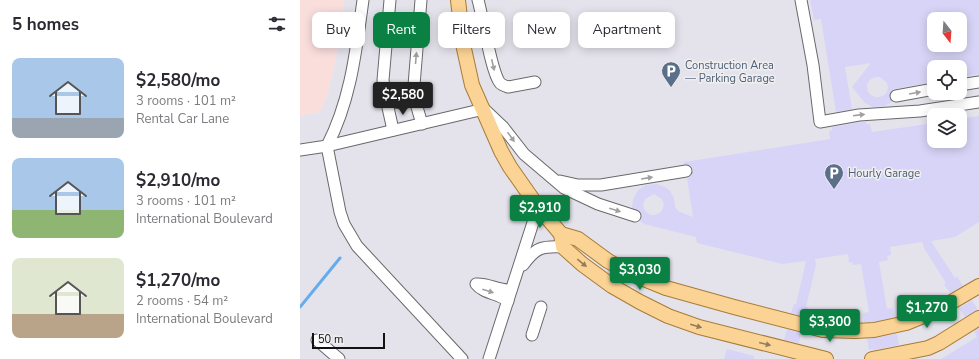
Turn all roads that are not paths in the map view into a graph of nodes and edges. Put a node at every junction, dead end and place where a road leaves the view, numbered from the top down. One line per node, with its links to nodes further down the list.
1 (362, 0): 18 (street)
2 (390, 0): 11 (street)
3 (421, 0): 13 (street, one-way to 3)
4 (458, 0): 15 (main road)
5 (478, 0): 7 (street, one-way to 7)
6 (801, 0): 14 (street, one-way to 14)
7 (535, 82)
8 (979, 82): 9 (street)
9 (967, 84)
10 (927, 90): 12 (street, one-way to 10)
11 (385, 94): 13 (street); 17 (street)
12 (896, 96)
13 (414, 97): 16 (street)
14 (979, 102)
15 (484, 109): 16 (street); 21 (street, one-way to 21); 22 (main road)
16 (422, 124): 17 (street)
17 (393, 130): 18 (street)
18 (327, 146): 19 (street); 32 (street)
19 (300, 150)
20 (686, 172): 21 (street, one-way to 20)
21 (554, 179): 23 (street, one-way to 23)
22 (538, 207): 24 (main road); 25 (street)
23 (635, 216)
24 (562, 240): 25 (street); 26 (main road); 34 (main road, one-way to 34)
25 (518, 272): 33 (street)
26 (979, 286)
27 (541, 307): 29 (street)
28 (979, 318): 35 (main road)
29 (532, 335)
30 (317, 340): 31 (street)
31 (339, 359)
32 (462, 359)
33 (490, 359)
34 (826, 359)
35 (872, 359)

